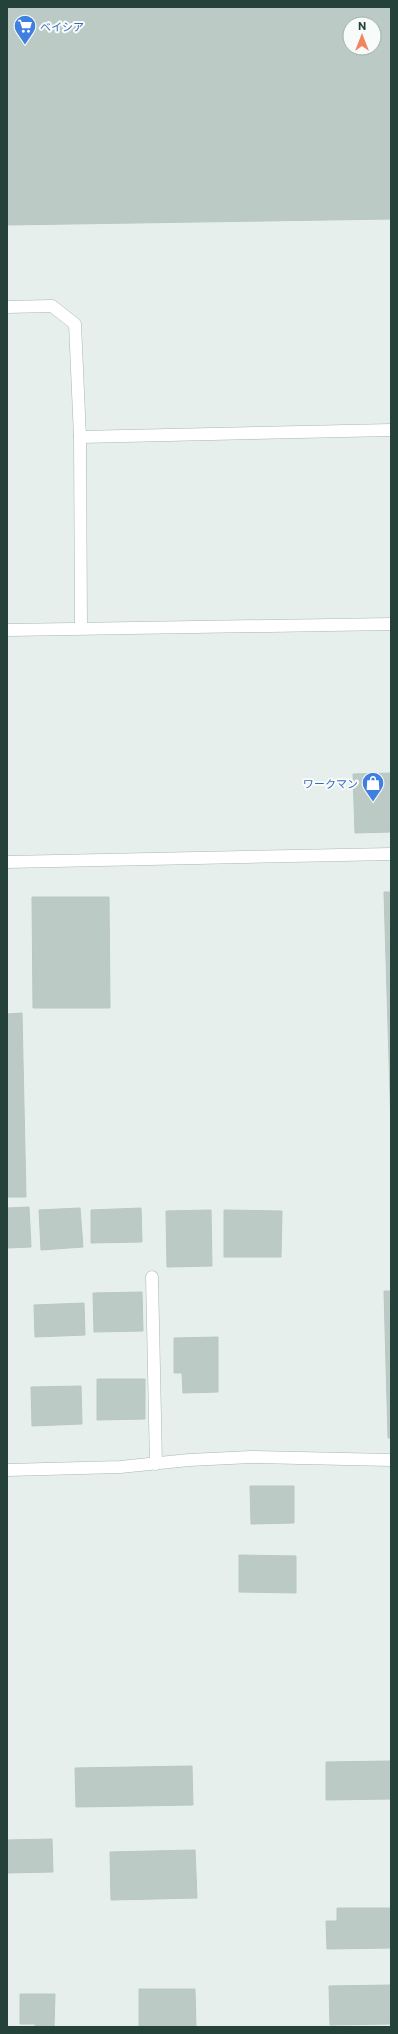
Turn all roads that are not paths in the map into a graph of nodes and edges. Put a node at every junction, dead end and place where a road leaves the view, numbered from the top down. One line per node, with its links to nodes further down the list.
1 (7, 307): 3 (street)
2 (391, 430): 3 (street)
3 (80, 437): 5 (street)
4 (391, 624): 5 (street)
5 (81, 628): 6 (street)
6 (9, 630)
7 (391, 854): 8 (street)
8 (7, 862)
9 (152, 1277): 11 (street)
10 (391, 1460): 11 (street)
11 (156, 1464): 12 (street)
12 (7, 1470)

